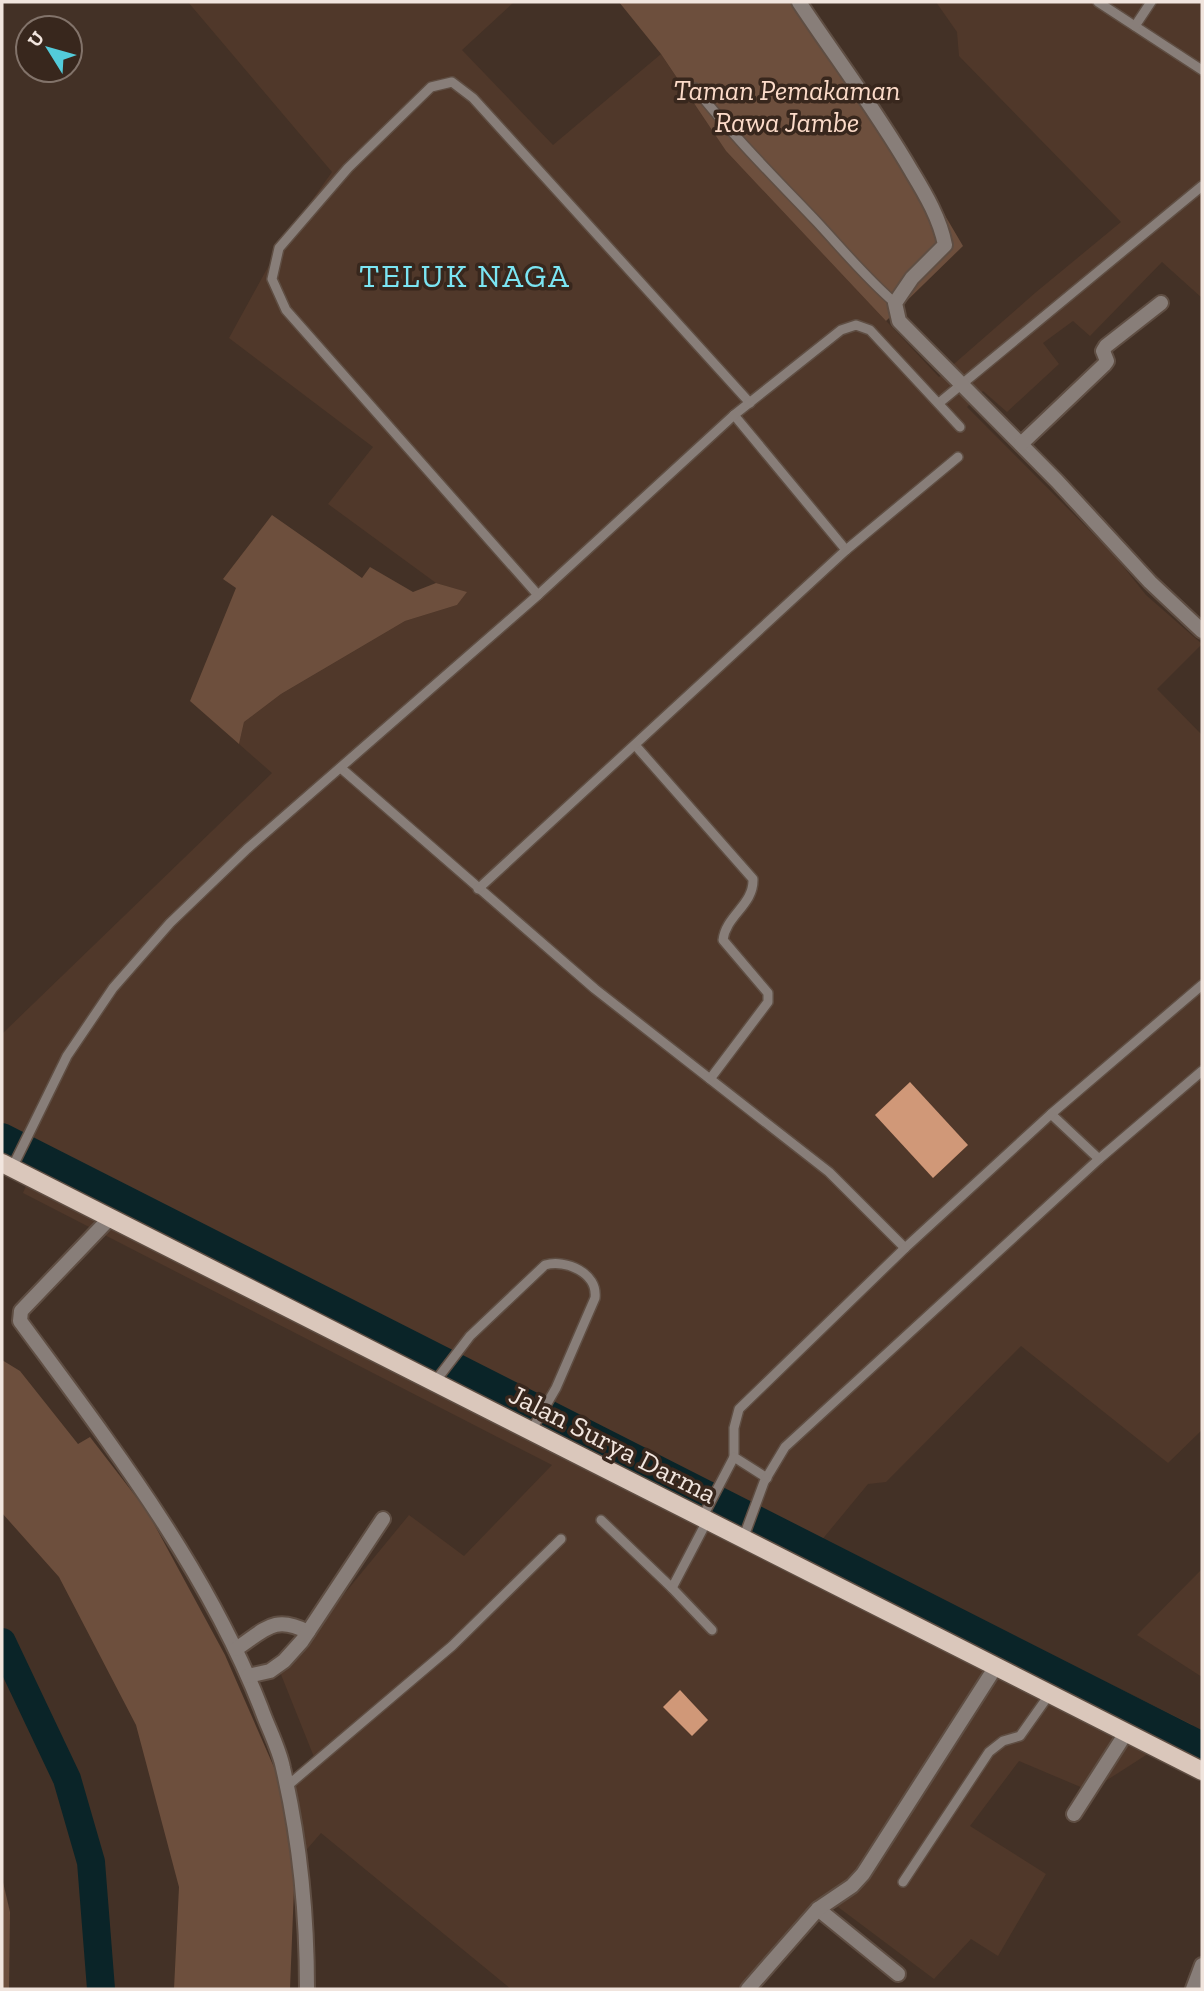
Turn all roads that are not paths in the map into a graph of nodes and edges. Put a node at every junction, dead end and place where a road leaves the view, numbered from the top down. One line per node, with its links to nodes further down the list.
1 (799, 2): 8 (street)
2 (1098, 2): 4 (lane)
3 (1151, 2): 4 (lane)
4 (1135, 26): 5 (lane)
5 (1202, 70)
6 (695, 88): 8 (lane)
7 (1202, 186): 10 (lane)
8 (895, 303): 10 (street)
9 (1161, 303): 15 (street)
10 (961, 384): 12 (lane); 15 (street)
11 (750, 403): 12 (lane); 13 (lane); 18 (lane)
12 (939, 403): 14 (lane)
13 (734, 415): 17 (lane); 18 (lane)
14 (960, 426)
15 (1021, 444): 19 (street)
16 (958, 457): 17 (lane)
17 (846, 550): 20 (lane)
18 (538, 595): 21 (lane)
19 (1202, 631)
20 (635, 745): 22 (lane); 25 (lane)
21 (342, 769): 22 (lane); 28 (lane)
22 (478, 889): 25 (lane)
23 (1202, 985): 26 (lane)
24 (1202, 1071): 27 (lane)
25 (710, 1079): 30 (lane)
26 (1051, 1114): 27 (lane); 30 (lane)
27 (1099, 1160): 34 (lane)
28 (10, 1163): 29 (main road, Jalan Surya Darma)
29 (110, 1218): 31 (main road, Jalan Surya Darma); 43 (street)
30 (905, 1248): 33 (lane)
31 (437, 1380): 32 (main road, Jalan Surya Darma); 32 (lane)
32 (533, 1427): 35 (main road, Jalan Surya Darma)
33 (734, 1457): 34 (lane); 35 (lane)
34 (766, 1480): 38 (lane)
35 (707, 1515): 38 (main road, Jalan Surya Darma); 40 (lane)
36 (383, 1519): 42 (street)
37 (601, 1520): 40 (lane)
38 (745, 1532): 44 (main road, Jalan Surya Darma)
39 (561, 1539): 49 (lane)
40 (671, 1588): 41 (lane)
41 (712, 1630)
42 (308, 1632): 43 (street); 45 (street)
43 (236, 1649): 45 (street)
44 (995, 1668): 46 (main road, Jalan Surya Darma); 52 (street)
45 (248, 1676): 49 (street)
46 (1049, 1695): 47 (main road, Jalan Surya Darma); 51 (lane)
47 (1126, 1733): 48 (main road, Jalan Surya Darma); 50 (street)
48 (1202, 1771)
49 (286, 1787): 55 (street)
50 (1074, 1814)
51 (904, 1882)
52 (818, 1909): 54 (street); 56 (street)
53 (1202, 1965): 57 (street)
54 (898, 1974)
55 (307, 1989)
56 (748, 1989)
57 (1193, 1989)

